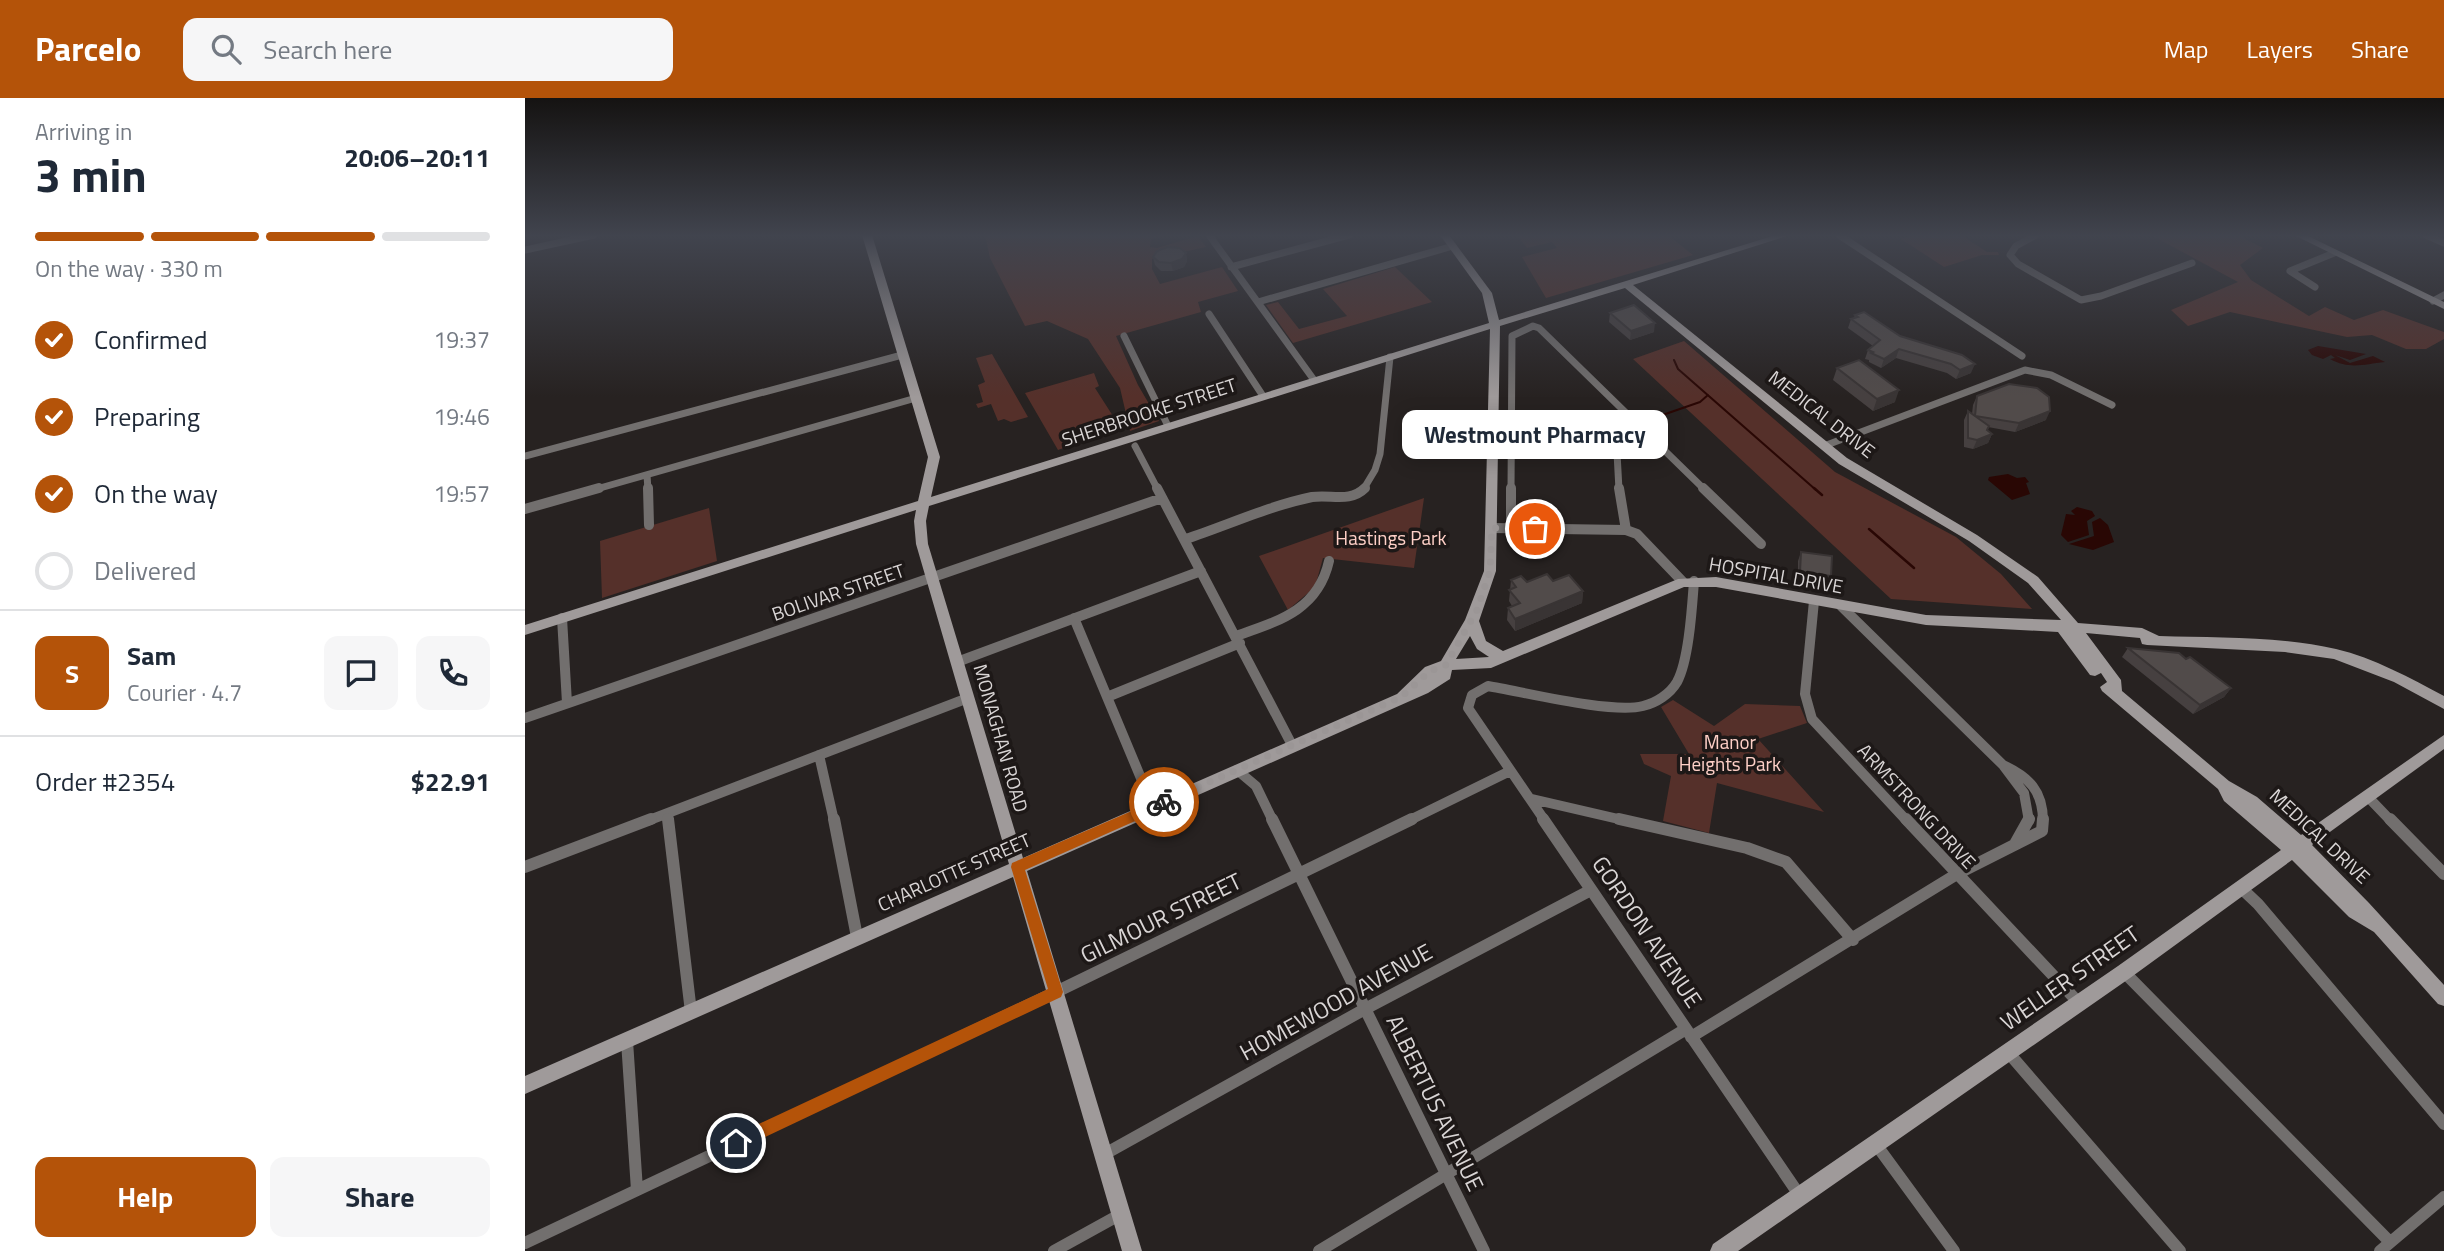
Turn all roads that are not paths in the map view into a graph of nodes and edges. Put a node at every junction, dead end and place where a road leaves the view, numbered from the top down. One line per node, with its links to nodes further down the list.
1 (883, 289): 18 (main road, MONAGHAN ROAD)
2 (1248, 289): 13 (street)
3 (1304, 289): 13 (street)
4 (1484, 289): 16 (main road, CHARLOTTE STREET)
5 (1612, 289): 16 (main road, SHERBROOKE STREET)
6 (1633, 289): 29 (main road, MEDICAL DRIVE)
7 (1920, 289): 19 (street)
8 (2061, 289): 9 (street)
9 (2121, 289)
10 (2408, 289): 12 (main road)
11 (2444, 295): 12 (street)
12 (2433, 301): 14 (main road)
13 (1258, 302): 21 (street)
14 (2444, 306)
15 (1209, 314): 22 (street)
16 (1496, 324): 20 (main road, SHERBROOKE STREET); 37 (main road, CHARLOTTE STREET)
17 (1124, 337): 26 (street)
18 (902, 355): 23 (main road, MONAGHAN ROAD); 31 (street)
19 (2022, 356)
20 (1390, 357): 21 (main road, SHERBROOKE STREET); 40 (street)
21 (1314, 380): 22 (main road, SHERBROOKE STREET)
22 (1263, 396): 26 (main road, SHERBROOKE STREET)
23 (916, 398): 32 (street); 34 (main road, MONAGHAN ROAD)
24 (2112, 405): 29 (street)
25 (1635, 423): 38 (street); 39 (street); 41 (street)
26 (1168, 426): 27 (main road, SHERBROOKE STREET)
27 (1145, 434): 28 (street); 30 (main road, SHERBROOKE STREET)
28 (1135, 446): 30 (street); 33 (street)
29 (1824, 446): 52 (main road, MEDICAL DRIVE)
30 (1105, 447): 34 (main road, SHERBROOKE STREET)
31 (525, 456)
32 (647, 475): 35 (street); 36 (street)
33 (1162, 498): 40 (street); 44 (street, BOLIVAR STREET)
34 (924, 503): 44 (main road, MONAGHAN ROAD); 48 (main road, SHERBROOKE STREET)
35 (525, 509)
36 (649, 525)
37 (1492, 528): 38 (street); 50 (main road, CHARLOTTE STREET)
38 (1511, 529): 39 (street)
39 (1626, 530): 45 (street)
40 (1186, 539): 43 (street)
41 (1761, 544)
42 (1329, 561): 53 (street)
43 (1201, 571): 49 (street); 53 (street)
44 (933, 578): 55 (main road, MONAGHAN ROAD); 59 (street, BOLIVAR STREET)
45 (1689, 581): 46 (main road, HOSPITAL DRIVE); 54 (main road, HOSPITAL DRIVE); 68 (street, GORDON AVENUE)
46 (1814, 600): 47 (main road, HOSPITAL DRIVE); 79 (street, ARMSTRONG DRIVE)
47 (1841, 606): 52 (main road, HOSPITAL DRIVE); 66 (street)
48 (562, 618): 51 (main road, SHERBROOKE STREET); 59 (street)
49 (1074, 618): 55 (street); 57 (street)
50 (1472, 621): 54 (main road); 56 (main road, CHARLOTTE STREET)
51 (525, 630)
52 (2072, 631): 60 (main road, HOSPITAL DRIVE); 75 (main road, MEDICAL DRIVE)
53 (1238, 640): 57 (street); 63 (street)
54 (1504, 657): 56 (main road, HOSPITAL DRIVE)
55 (957, 662): 58 (main road, MONAGHAN ROAD)
56 (1446, 665): 63 (main road, CHARLOTTE STREET)
57 (1107, 697): 72 (street)
58 (968, 698): 64 (street); 77 (main road, MONAGHAN ROAD)
59 (566, 703): 61 (street, BOLIVAR STREET)
60 (2444, 704)
61 (525, 718)
62 (2444, 741): 70 (main road, WELLER STREET)
63 (1292, 746): 65 (main road, CHARLOTTE STREET)
64 (819, 755): 73 (street); 83 (street)
65 (1257, 761): 67 (main road, CHARLOTTE STREET); 69 (street, ALBERTUS AVENUE)
66 (2003, 765): 74 (street); 74 (street)
67 (1237, 770): 69 (street, ALBERTUS AVENUE); 72 (main road, CHARLOTTE STREET)
68 (1510, 771): 71 (street, GORDON AVENUE); 78 (street, GILMOUR STREET)
69 (1256, 786): 78 (street, ALBERTUS AVENUE)
70 (2368, 797): 75 (main road, WELLER STREET); 80 (street)
71 (1532, 799): 82 (street, GORDON AVENUE); 84 (street)
72 (1153, 807): 77 (main road, CHARLOTTE STREET)
73 (667, 814): 76 (street); 90 (street)
74 (2015, 845): 79 (street)
75 (2295, 846): 81 (main road, WELLER STREET); 87 (main road, MEDICAL DRIVE)
76 (525, 867)
77 (1017, 867): 83 (main road, CHARLOTTE STREET); 86 (main road, MONAGHAN ROAD)
78 (1300, 874): 86 (street, GILMOUR STREET); 89 (street, ALBERTUS AVENUE)
79 (1957, 874): 84 (street); 88 (street, ARMSTRONG DRIVE)
80 (2444, 874)
81 (2240, 887): 85 (main road, WELLER STREET); 95 (street)
82 (1591, 890): 89 (street, HOMEWOOD AVENUE); 91 (street, GORDON AVENUE)
83 (857, 937): 90 (main road, CHARLOTTE STREET)
84 (1853, 940): 91 (street)
85 (2124, 972): 88 (main road, WELLER STREET); 104 (street)
86 (1056, 992): 97 (main road, MONAGHAN ROAD); 99 (street, GILMOUR STREET)
87 (2444, 998)
88 (2079, 1003): 93 (main road, WELLER STREET)
89 (1365, 1009): 97 (street, HOMEWOOD AVENUE); 98 (street, ALBERTUS AVENUE)
90 (691, 1012): 92 (main road, CHARLOTTE STREET)
91 (1689, 1033): 98 (street); 100 (street, GORDON AVENUE)
92 (627, 1041): 94 (main road, CHARLOTTE STREET); 99 (street)
93 (2007, 1051): 96 (main road, WELLER STREET); 111 (street)
94 (525, 1085)
95 (2444, 1124)
96 (1875, 1143): 100 (main road, WELLER STREET); 110 (street)
97 (1103, 1154): 102 (main road, MONAGHAN ROAD)
98 (1447, 1174): 108 (street); 109 (street, ALBERTUS AVENUE)
99 (637, 1190): 103 (street, GILMOUR STREET)
100 (1800, 1196): 105 (main road, WELLER STREET)
101 (2444, 1197): 104 (street)
102 (1121, 1214): 106 (street); 107 (main road, MONAGHAN ROAD)
103 (525, 1243)
104 (2385, 1247)
105 (1731, 1248)
106 (1054, 1251)
107 (1132, 1251)
108 (1319, 1251)
109 (1484, 1251)
110 (1954, 1251)
111 (2180, 1251)

